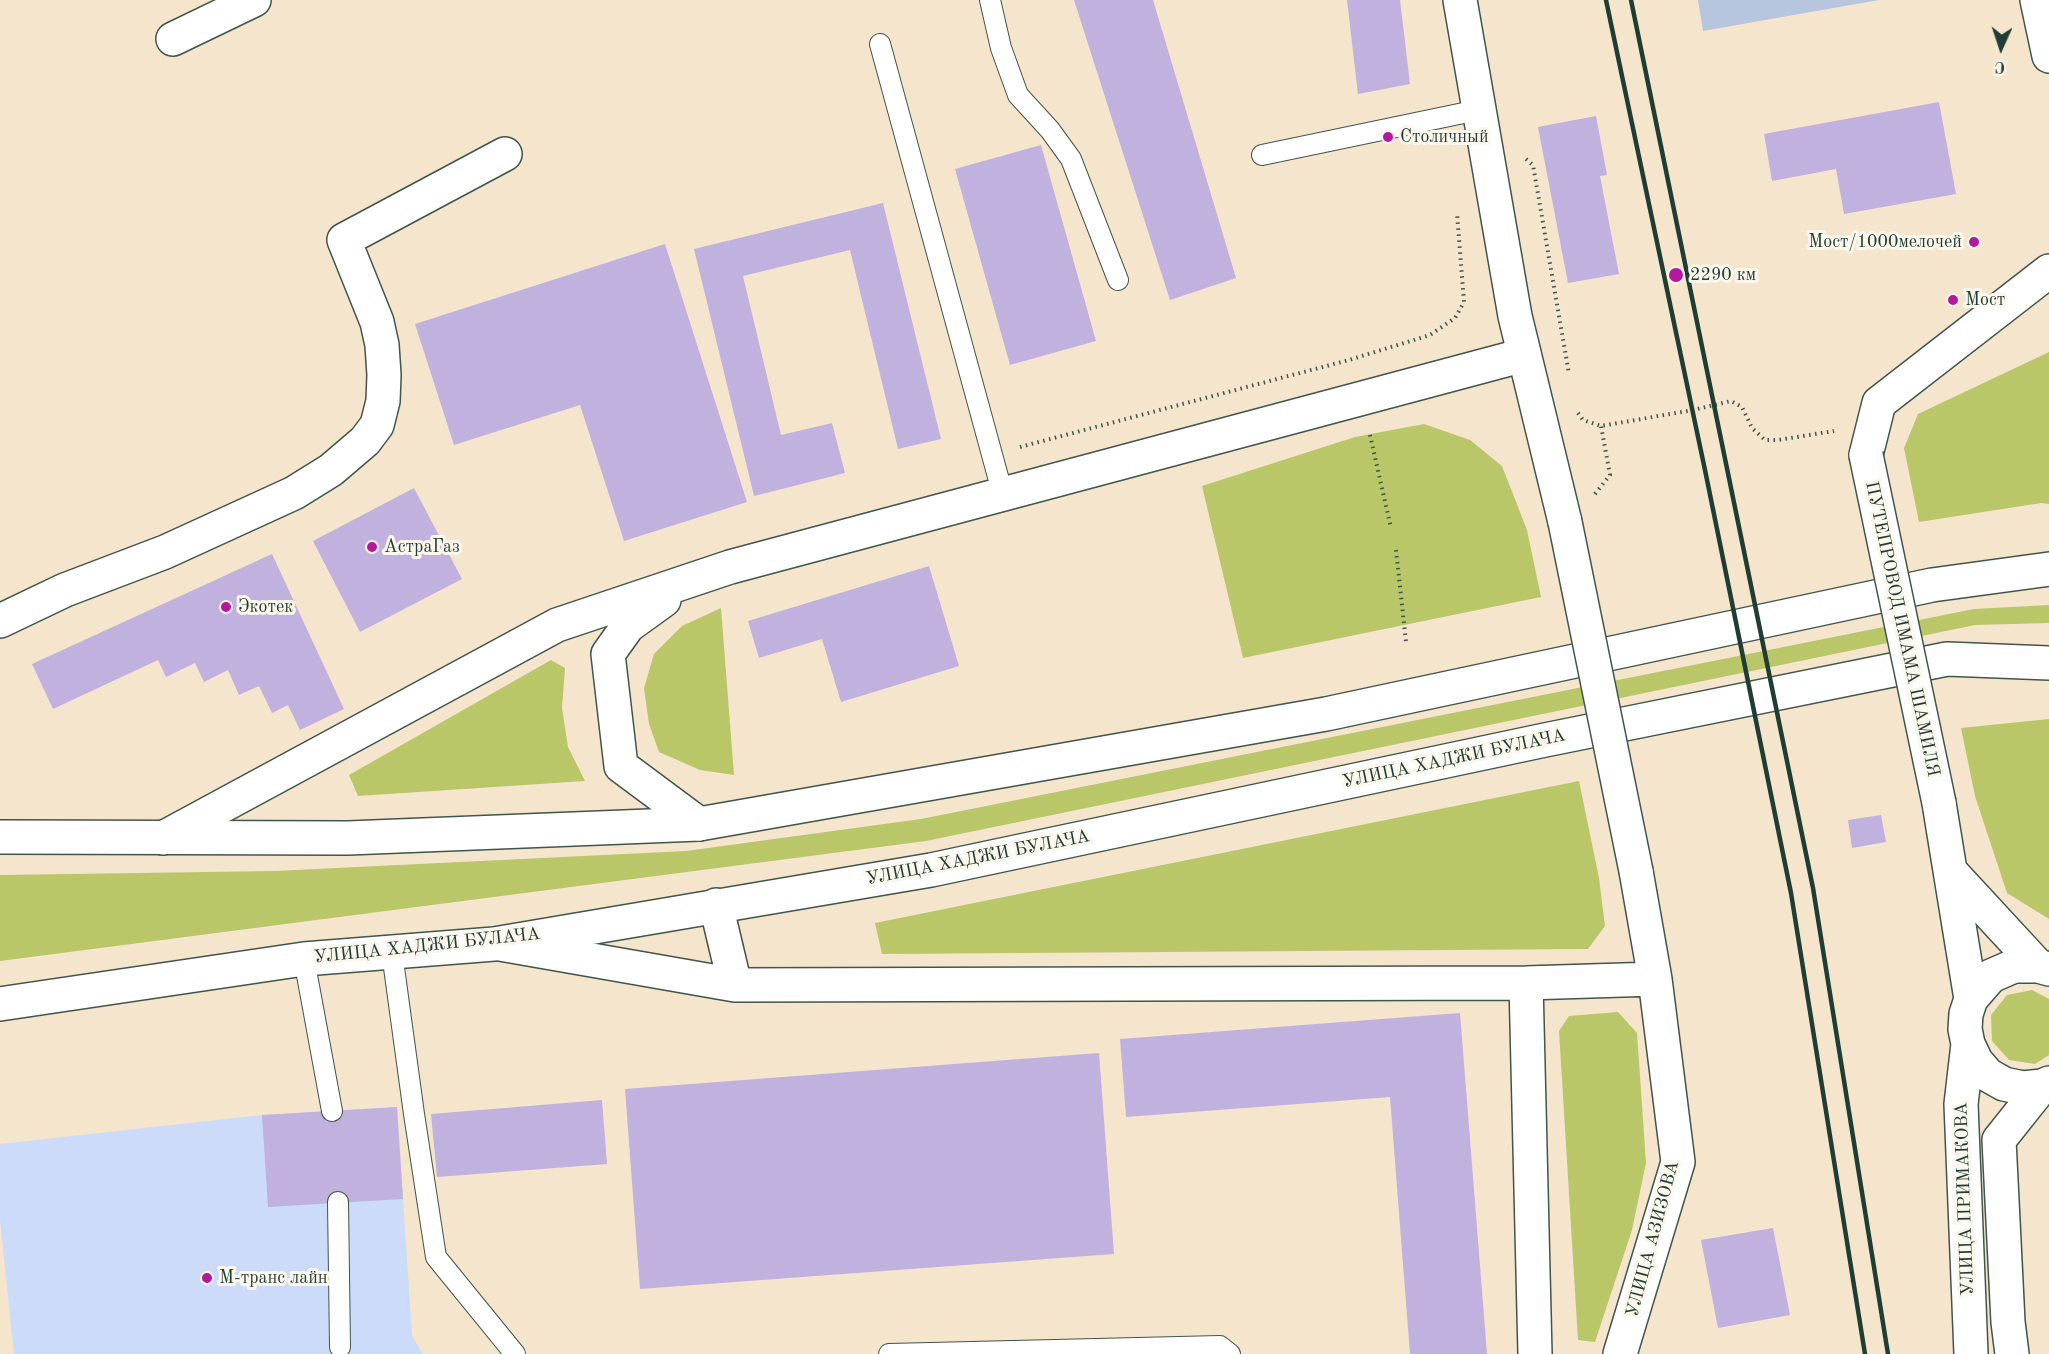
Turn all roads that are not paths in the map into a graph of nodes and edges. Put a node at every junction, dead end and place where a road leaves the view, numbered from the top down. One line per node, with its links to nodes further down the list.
1 (254, 0): 5 (main road)
2 (990, 0): 12 (lane)
3 (1460, 0): 8 (main road, УЛИЦА АЗИЗОВА)
4 (2037, 0): 7 (main road)
5 (172, 39)
6 (879, 44): 14 (lane)
7 (2049, 56)
8 (1478, 110): 10 (lane); 13 (main road, УЛИЦА АЗИЗОВА)
9 (505, 154): 17 (main road)
10 (1262, 155)
11 (2049, 271): 22 (main road, ПУТЕПРОВОД ИМАМА ШАМИЛЯ, bridge)
12 (1118, 280)
13 (1524, 355): 14 (main road); 28 (main road, УЛИЦА АЗИЗОВА, bridge)
14 (1003, 495): 15 (main road)
15 (730, 567): 19 (main road); 21 (main road)
16 (2049, 569): 19 (main road)
17 (0, 621)
18 (2049, 663): 23 (main road, УЛИЦА ХАДЖИ БУЛАЧА)
19 (699, 824): 21 (main road)
20 (0, 837): 21 (main road)
21 (163, 838)
22 (1952, 873): 27 (main road); 31 (main road, ПУТЕПРОВОД ИМАМА ШАМИЛЯ)
23 (716, 905): 24 (main road, УЛИЦА ХАДЖИ БУЛАЧА); 30 (main road)
24 (494, 944): 25 (main road, УЛИЦА ХАДЖИ БУЛАЧА); 30 (main road)
25 (392, 953): 26 (main road, УЛИЦА ХАДЖИ БУЛАЧА); 38 (lane)
26 (304, 958): 32 (main road, УЛИЦА ХАДЖИ БУЛАЧА); 35 (lane)
27 (2043, 968): 31 (main road)
28 (1655, 979): 29 (main road); 42 (main road, УЛИЦА АЗИЗОВА)
29 (1526, 984): 30 (main road); 41 (main road)
30 (735, 985)
31 (1971, 999): 33 (main road, УЛИЦА ПРИМАКОВА)
32 (0, 1004)
33 (1968, 1044): 34 (main road); 43 (main road, УЛИЦА ПРИМАКОВА)
34 (2045, 1084): 44 (main road, УЛИЦА ПРИМАКОВА)
35 (332, 1111)
36 (338, 1202): 37 (lane)
37 (340, 1347)
38 (515, 1354)
39 (889, 1354): 40 (lane)
40 (1230, 1354)
41 (1535, 1354)
42 (1620, 1354)
43 (1971, 1354)
44 (2012, 1354)

